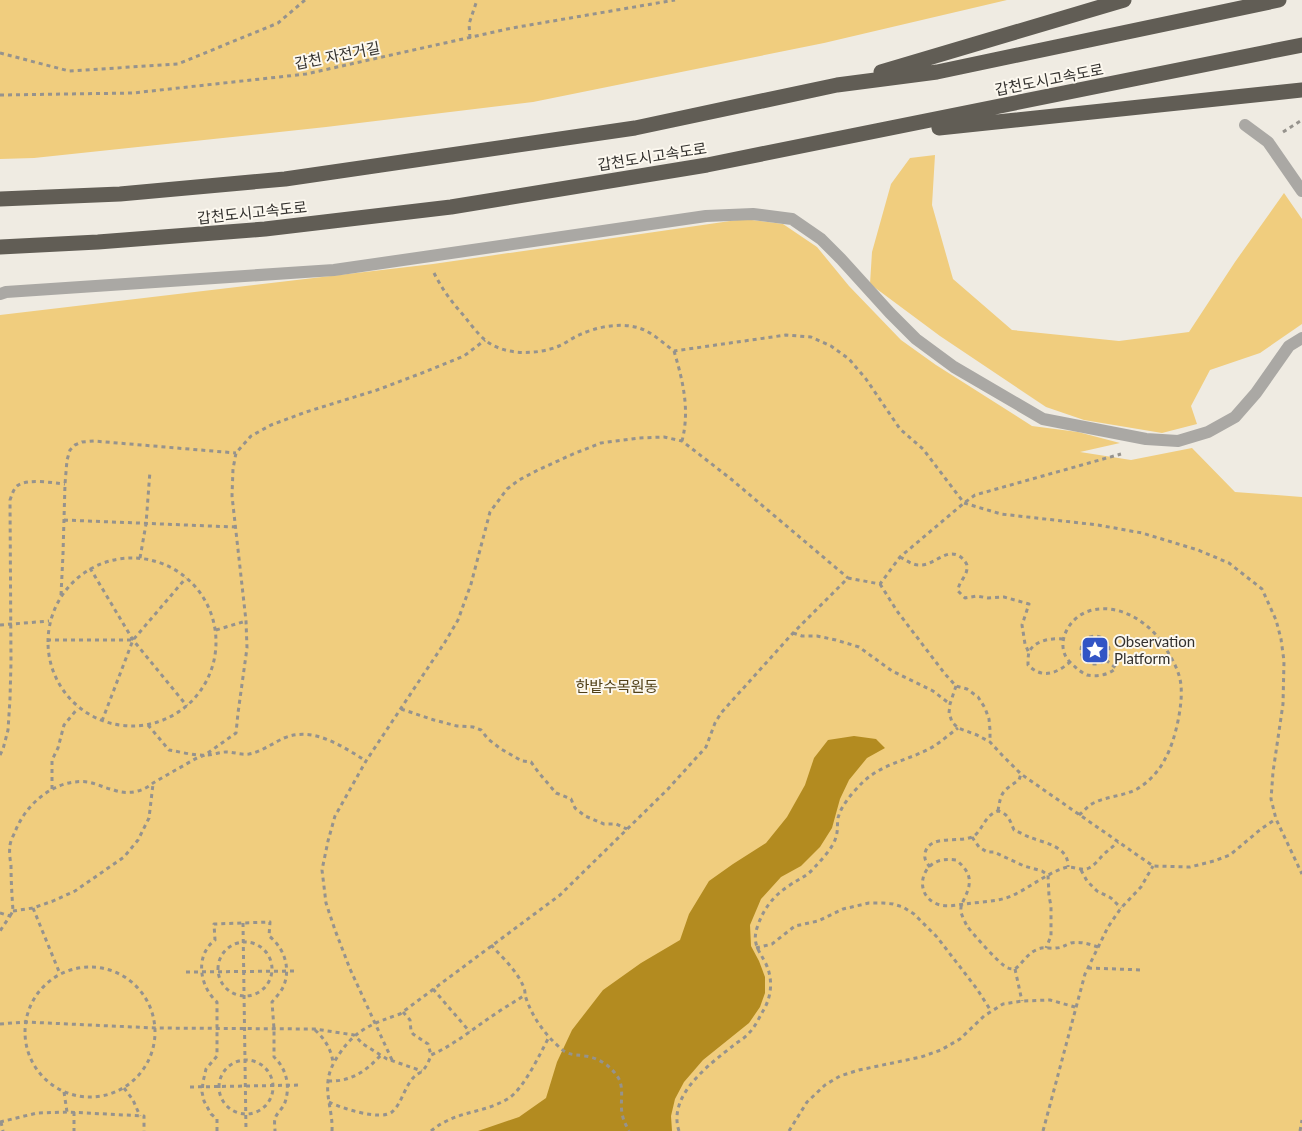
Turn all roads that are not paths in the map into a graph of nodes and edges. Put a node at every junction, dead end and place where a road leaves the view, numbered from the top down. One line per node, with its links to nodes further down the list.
1 (1124, 0): 4 (highway)
2 (1278, 0): 4 (highway, 갑천도시고속도로)
3 (1302, 45): 7 (highway, 갑천도시고속도로)
4 (837, 85): 9 (highway, 갑천도시고속도로)
5 (1302, 90): 7 (highway)
6 (1245, 124): 8 (lane)
7 (848, 137): 10 (highway, 갑천도시고속도로)
8 (1302, 191)
9 (0, 199)
10 (0, 247)
11 (0, 294): 12 (lane)
12 (1302, 338)

